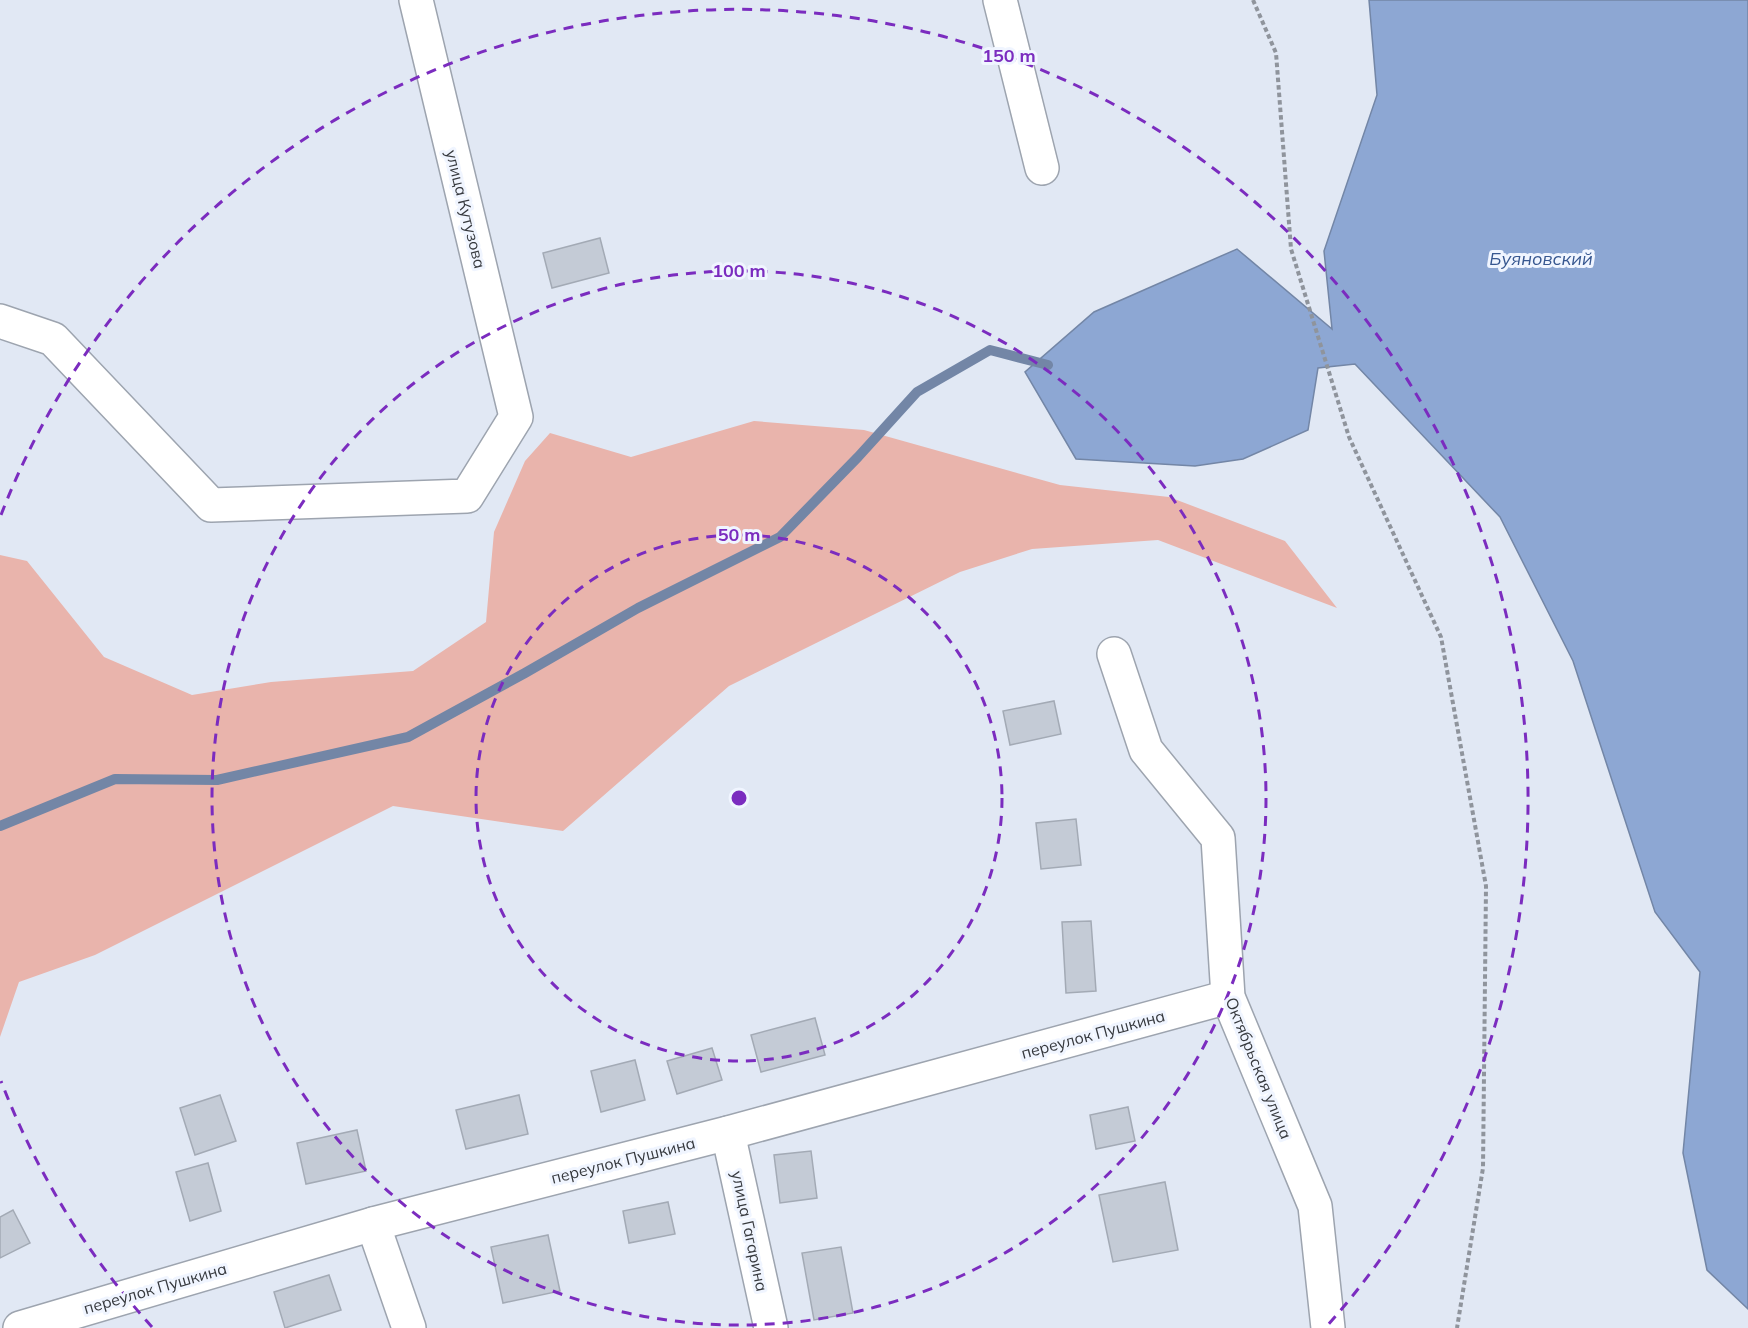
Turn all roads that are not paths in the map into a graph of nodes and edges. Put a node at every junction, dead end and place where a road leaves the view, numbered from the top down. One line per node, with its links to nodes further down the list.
1 (416, 0): 4 (street, улица Кутузова)
2 (1000, 0): 3 (street)
3 (1042, 168)
4 (0, 321)
5 (1114, 654): 6 (street, Октябрьская улица)
6 (1228, 997): 7 (street, переулок Пушкина); 12 (street, Октябрьская улица)
7 (728, 1133): 8 (street, переулок Пушкина); 11 (street, улица Гагарина)
8 (373, 1224): 9 (street, переулок Пушкина); 10 (street)
9 (20, 1328)
10 (409, 1328)
11 (771, 1328)
12 (1328, 1328)

